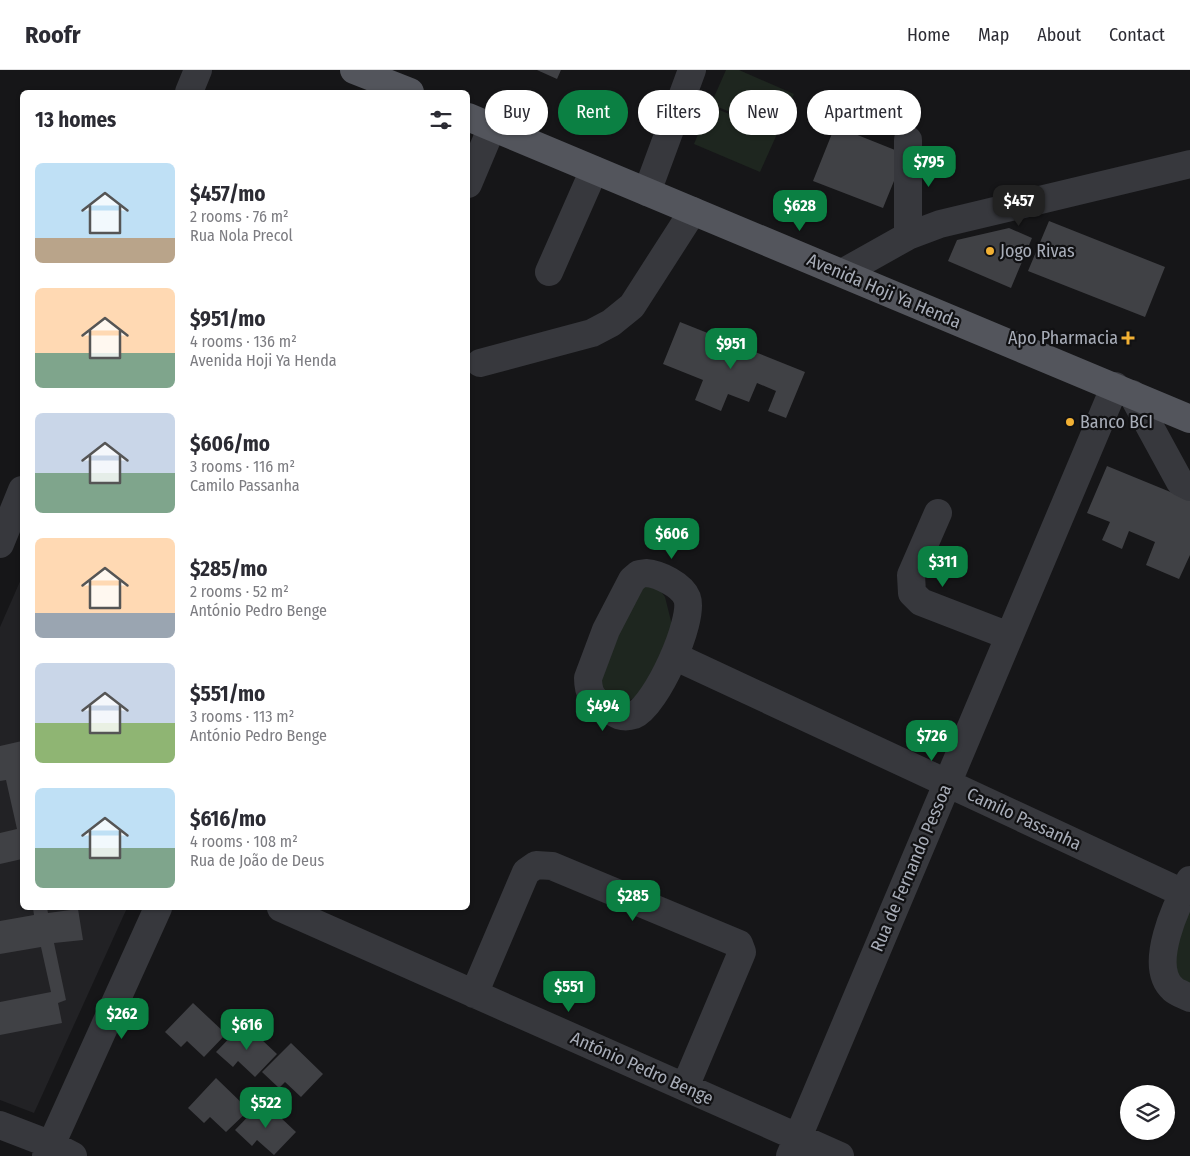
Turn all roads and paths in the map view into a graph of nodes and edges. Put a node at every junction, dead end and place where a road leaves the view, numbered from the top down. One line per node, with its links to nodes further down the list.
1 (198, 70): 5 (street)
2 (354, 70): 4 (main road)
3 (692, 70): 14 (street)
4 (404, 84)
5 (190, 90)
6 (470, 118): 7 (main road, Avenida Hoji Ya Henda)
7 (485, 124)
8 (489, 135): 13 (street)
9 (511, 135): 12 (main road, Avenida Hoji Ya Henda)
10 (908, 140): 16 (street)
11 (1190, 164): 16 (street)
12 (594, 170): 14 (main road, Avenida Hoji Ya Henda); 17 (street)
13 (470, 179)
14 (648, 192): 15 (main road, Avenida Hoji Ya Henda)
15 (693, 210): 18 (main road, Avenida Hoji Ya Henda); 19 (street)
16 (908, 236): 18 (street)
17 (549, 272)
18 (842, 273): 20 (main road, Avenida Hoji Ya Henda)
19 (480, 363)
20 (1124, 390): 21 (main road, Avenida Hoji Ya Henda); 22 (street); 26 (street, Rua de Fernando Pessoa)
21 (1190, 420)
22 (1190, 487)
23 (20, 495): 25 (street)
24 (938, 513): 26 (street)
25 (0, 544)
26 (1009, 636): 28 (street, Rua de Fernando Pessoa)
27 (674, 656): 27 (street); 28 (street, Camilo Passanha)
28 (947, 782): 29 (street, Camilo Passanha); 36 (street, Rua de Fernando Pessoa)
29 (1187, 886): 33 (street)
30 (157, 910): 37 (street)
31 (285, 910): 32 (street, António Pedro Benge)
32 (474, 994): 34 (street, António Pedro Benge); 34 (street)
33 (1190, 998)
34 (685, 1087): 36 (street, António Pedro Benge)
35 (0, 1125): 37 (street)
36 (794, 1147): 38 (street, António Pedro Benge)
37 (57, 1152)
38 (840, 1156)

